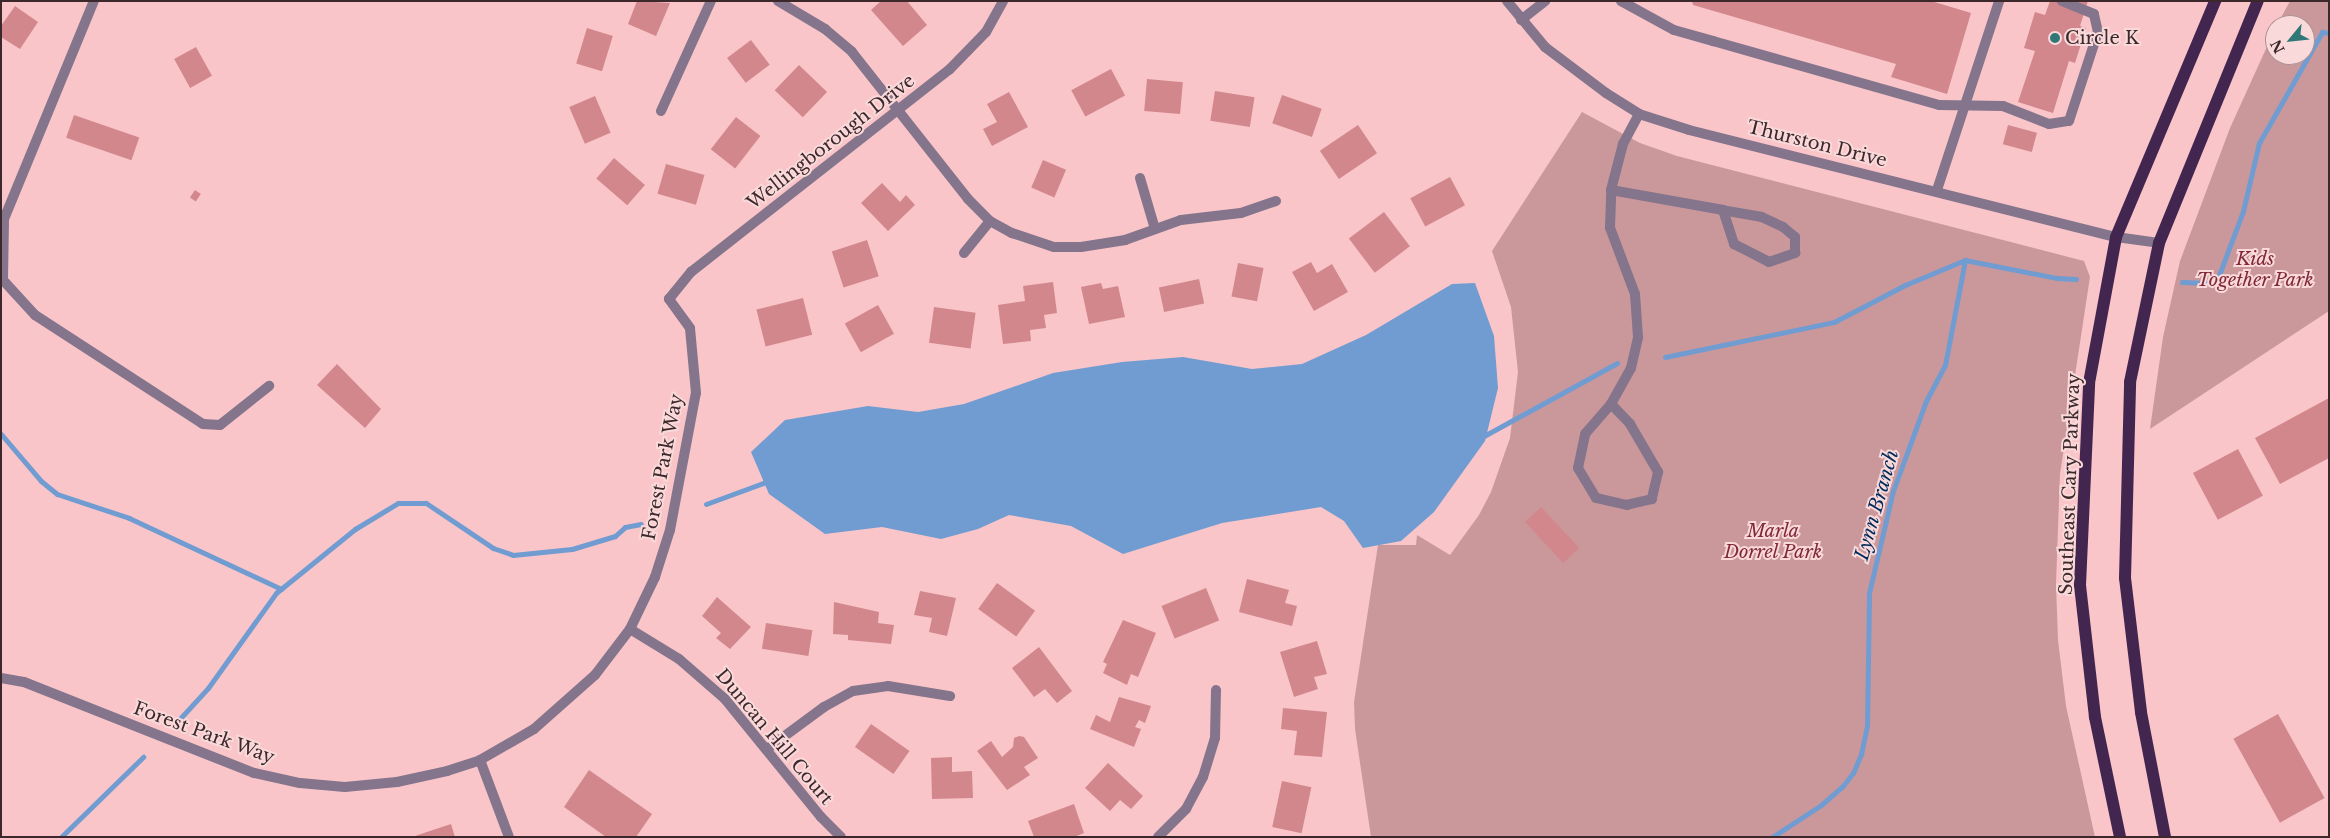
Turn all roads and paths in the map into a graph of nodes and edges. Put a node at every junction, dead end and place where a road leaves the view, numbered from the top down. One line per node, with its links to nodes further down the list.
1 (94, 1): 27 (street)
2 (711, 1): 15 (street)
3 (778, 1): 14 (street)
4 (1002, 1): 14 (street, Wellingborough Drive)
5 (1507, 1): 12 (street, Thurston Drive)
6 (1544, 1): 12 (street)
7 (1621, 1): 13 (street)
8 (1999, 1): 13 (street)
9 (2061, 1): 13 (street)
10 (2215, 1): 24 (main road, Southeast Cary Parkway)
11 (2258, 1): 25 (main road)
12 (1521, 20): 16 (street, Thurston Drive)
13 (1964, 105): 19 (street)
14 (898, 108): 22 (street); 28 (street, Wellingborough Drive)
15 (661, 111)
16 (1639, 114): 18 (street); 19 (street, Thurston Drive)
17 (1140, 178): 23 (street)
18 (1611, 190): 21 (street); 30 (street)
19 (1938, 190): 24 (street, Thurston Drive)
20 (1276, 201): 23 (street)
21 (1723, 210): 21 (street)
22 (990, 221): 23 (street); 26 (street)
23 (1155, 229)
24 (2116, 236): 25 (street, Thurston Drive); 40 (main road, Southeast Cary Parkway)
25 (2159, 243): 41 (main road)
26 (964, 253)
27 (2, 278): 29 (street)
28 (669, 299): 31 (street, Forest Park Way)
29 (269, 386)
30 (1611, 404): 30 (street)
31 (630, 628): 35 (street, Duncan Hill Court); 36 (street, Forest Park Way)
32 (1, 678): 36 (street, Forest Park Way)
33 (1216, 690): 39 (street)
34 (950, 696): 35 (street)
35 (767, 749): 38 (street, Duncan Hill Court)
36 (480, 760): 37 (street)
37 (509, 837)
38 (841, 837)
39 (1158, 837)
40 (2120, 837)
41 (2165, 837)

